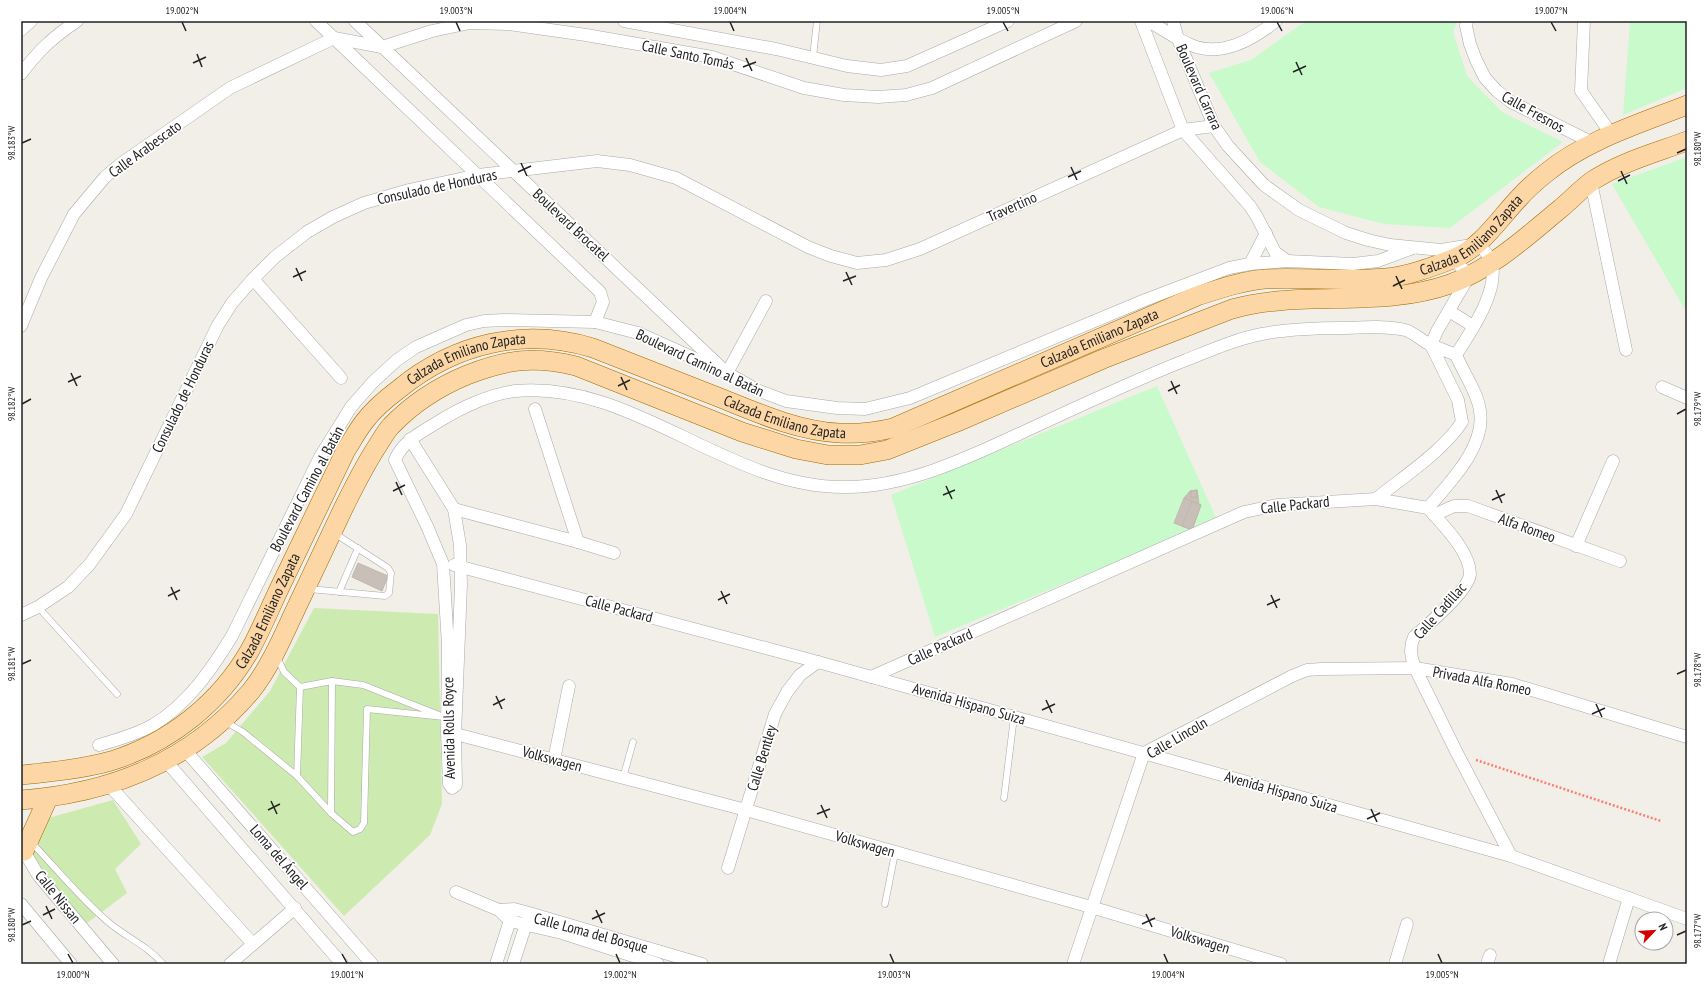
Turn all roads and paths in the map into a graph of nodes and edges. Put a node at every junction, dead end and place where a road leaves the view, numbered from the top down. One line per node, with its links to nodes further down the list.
1 (31, 21): 15 (street)
2 (77, 21): 20 (street)
3 (316, 21): 16 (street, Boulevard Brocatel)
4 (355, 21): 18 (street, Boulevard Brocatel)
5 (624, 21): 19 (street, Calle Santo Tomás)
6 (817, 21): 19 (lane)
7 (1008, 21): 19 (street, Calle Santo Tomás)
8 (1076, 21): 18 (street, Calle Santo Tomás)
9 (1141, 21): 23 (street, Boulevard Carrara)
10 (1148, 21): 17 (street)
11 (1173, 21): 17 (street, Boulevard Carrara)
12 (1276, 21): 17 (street)
13 (1584, 21): 24 (street)
14 (1467, 23): 26 (street, Calle Fresnos)
15 (21, 30)
16 (334, 38): 18 (street, Calle Santo Tomás); 28 (street, Boulevard Brocatel); 43 (street, Calle Arabescato)
17 (1178, 39): 22 (street, Boulevard Carrara)
18 (382, 47): 27 (street, Boulevard Brocatel)
19 (813, 57)
20 (21, 74)
21 (1687, 105): 24 (main road, Calzada Emiliano Zapata)
22 (1214, 126): 23 (street, Travertino); 33 (street, Boulevard Carrara)
23 (1183, 130): 30 (street, Boulevard Carrara); 32 (street, Travertino)
24 (1612, 135): 26 (main road, Calzada Emiliano Zapata)
25 (1687, 141): 29 (main road, Calzada Emiliano Zapata)
26 (1593, 144): 31 (main road, Calzada Emiliano Zapata)
27 (514, 172): 28 (street, Consulado de Honduras); 32 (street, Consulado de Honduras); 48 (street, Boulevard Brocatel)
28 (478, 175): 39 (street, Consulado de Honduras); 42 (street, Boulevard Brocatel)
29 (1591, 182): 36 (main road, Calzada Emiliano Zapata); 46 (street)
30 (1266, 233): 35 (street, Boulevard Carrara); 37 (street)
31 (1478, 244): 34 (main road, Calzada Emiliano Zapata); 36 (street)
32 (808, 247)
33 (1413, 248): 34 (street, Boulevard Carrara); 35 (street, Boulevard Camino al Batán)
34 (1448, 254): 38 (street); 92 (main road, Calzada Emiliano Zapata)
35 (1287, 261): 37 (street, Boulevard Camino al Batán)
36 (1492, 262): 38 (main road, Calzada Emiliano Zapata); 44 (street)
37 (1250, 264): 48 (street, Boulevard Camino al Batán)
38 (1469, 276): 41 (street); 60 (main road, Calzada Emiliano Zapata)
39 (253, 279): 49 (street); 70 (street, Consulado de Honduras)
40 (766, 301): 48 (street)
41 (1449, 311): 44 (street); 45 (street)
42 (595, 322): 48 (street, Boulevard Camino al Batán); 85 (street, Boulevard Camino al Batán)
43 (21, 326)
44 (1473, 326): 47 (street)
45 (1431, 345): 47 (street, Avenida Rolls Royce); 53 (street); 55 (street, Avenida Rolls Royce)
46 (1626, 350)
47 (1456, 355): 54 (street)
48 (726, 373)
49 (341, 378)
50 (1662, 387): 51 (street)
51 (1687, 398)
52 (536, 409): 61 (street)
53 (1462, 422): 54 (street); 57 (street)
54 (1481, 424): 59 (street)
55 (410, 439): 58 (street); 66 (street, Avenida Rolls Royce)
56 (1613, 461): 62 (street)
57 (1376, 499): 59 (street, Calle Packard); 75 (street, Calle Packard)
58 (454, 509): 61 (street); 67 (street, Avenida Rolls Royce)
59 (1431, 512): 62 (street, Alfa Romeo); 74 (street, Calle Cadillac)
60 (332, 532): 63 (lane); 68 (main road, Calzada Emiliano Zapata)
61 (578, 542): 64 (street)
62 (1576, 546): 65 (street, Alfa Romeo)
63 (358, 548): 69 (lane); 69 (lane)
64 (614, 553)
65 (1620, 561)
66 (443, 564): 67 (street, Calle Packard); 82 (street, Avenida Rolls Royce)
67 (461, 566): 73 (street, Calle Packard); 82 (street, Avenida Rolls Royce)
68 (306, 589): 69 (lane); 72 (main road, Calzada Emiliano Zapata)
69 (339, 592)
70 (38, 607): 71 (street, Consulado de Honduras); 79 (lane)
71 (21, 615)
72 (275, 652): 78 (lane); 81 (main road, Calzada Emiliano Zapata)
73 (818, 662): 75 (street, Calle Packard); 100 (street, Calle Bentley)
74 (1415, 668): 83 (street, Privada Alfa Romeo); 87 (street, Calle Lincoln); 88 (street, Calle Cadillac)
75 (871, 677): 80 (street, Avenida Hispano Suiza)
76 (332, 681): 78 (lane); 101 (lane); 101 (lane)
77 (569, 686): 89 (street)
78 (300, 687): 93 (lane)
79 (117, 694)
80 (1014, 717): 87 (street, Avenida Hispano Suiza); 98 (lane)
81 (223, 720): 86 (main road, Calzada Emiliano Zapata); 93 (lane)
82 (451, 733): 89 (street, Volkswagen)
83 (1687, 737)
84 (633, 742): 94 (lane)
85 (99, 746)
86 (185, 750): 90 (main road, Calzada Emiliano Zapata); 91 (street, Loma del Ángel)
87 (1144, 753): 105 (street, Avenida Hispano Suiza); 111 (street, Calle Lincoln)
88 (1457, 753): 102 (path); 105 (street, Calle Cadillac)
89 (554, 760): 94 (street, Volkswagen)
90 (166, 761): 95 (main road, Calzada Emiliano Zapata); 96 (street, Loma del Ángel)
91 (204, 772): 96 (street); 127 (street, Loma del Ángel)
92 (21, 775)
93 (297, 776): 101 (lane)
94 (623, 778): 100 (street, Volkswagen)
95 (109, 785): 97 (main road, Calzada Emiliano Zapata); 120 (street)
96 (188, 786): 112 (street, Loma del Ángel)
97 (48, 798): 99 (main road, Calzada Emiliano Zapata); 103 (main road)
98 (1004, 798)
99 (21, 800)
100 (746, 810): 104 (street, Volkswagen); 106 (street, Calle Bentley)
101 (331, 813)
102 (1661, 821)
103 (25, 846): 123 (street, Calle Nissan); 124 (lane)
104 (895, 853): 110 (lane); 111 (street, Volkswagen)
105 (1511, 856): 108 (street, Avenida Hispano Suiza)
106 (728, 868)
107 (456, 892): 114 (street)
108 (1629, 898): 116 (street, Avenida Hispano Suiza); 134 (street)
109 (21, 904): 122 (street)
110 (885, 904)
111 (1091, 907): 121 (street, Calle Lincoln); 132 (street, Volkswagen)
112 (295, 908): 120 (street); 126 (street, Loma del Ángel)
113 (514, 909): 114 (street); 115 (street); 117 (street)
114 (499, 910): 117 (street)
115 (529, 913): 119 (street, Calle Loma del Bosque); 131 (street, Calle Loma del Bosque)
116 (1687, 919)
117 (510, 921): 119 (street); 128 (street)
118 (1407, 924): 133 (street)
119 (526, 925): 129 (street, Calle Loma del Bosque); 130 (street)
120 (253, 944): 125 (street)
121 (1074, 961)
122 (72, 964)
123 (113, 964)
124 (163, 964)
125 (230, 964)
126 (342, 964)
127 (372, 964)
128 (496, 964)
129 (513, 964)
130 (658, 964)
131 (702, 964)
132 (1281, 964)
133 (1396, 964)
134 (1609, 964)

